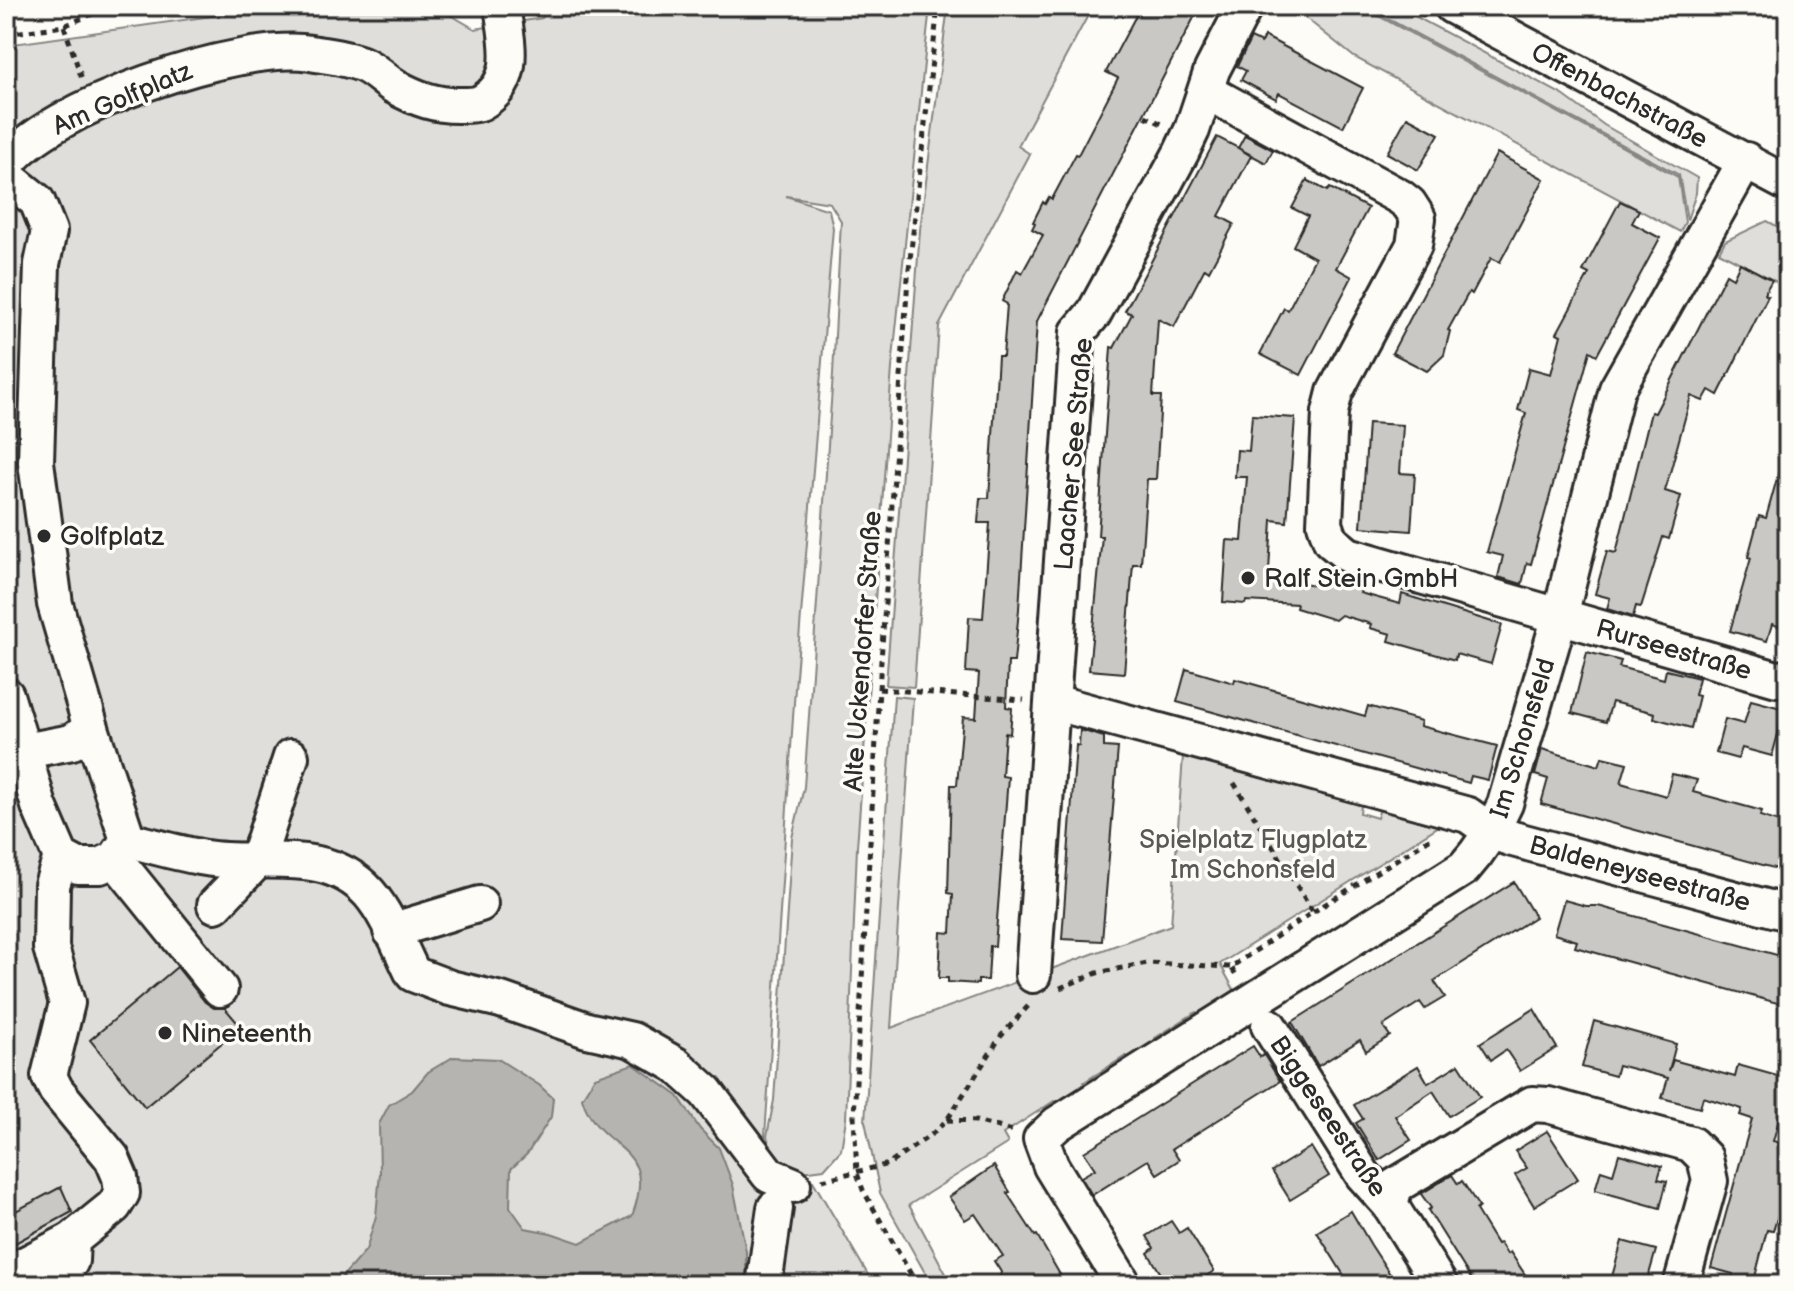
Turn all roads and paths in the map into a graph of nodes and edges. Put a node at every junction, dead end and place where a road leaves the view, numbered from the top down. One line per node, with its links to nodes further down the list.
1 (132, 6): 6 (path)
2 (502, 6): 9 (street, Am Golfplatz)
3 (938, 6): 16 (path, Alte Uckendorfer Straße)
4 (1245, 6): 8 (street, Laacher See Straße)
5 (1452, 6): 11 (street, Offenbachstraße)
6 (64, 26): 7 (path); 9 (path)
7 (6, 34)
8 (1206, 91): 14 (street); 18 (street, Laacher See Straße)
9 (92, 106): 10 (street, Am Golfplatz)
10 (17, 153)
11 (1746, 160): 13 (street, Offenbachstraße); 14 (street, Im Schonsfeld)
12 (6, 176): 19 (street)
13 (1788, 184)
14 (1560, 616): 15 (street, Rurseestraße); 23 (street, Im Schonsfeld)
15 (1788, 678)
16 (879, 689): 18 (path); 38 (path, Alte Uckendorfer Straße)
17 (6, 695): 20 (street)
18 (1053, 702): 21 (street); 33 (street, Laacher See Straße)
19 (91, 728): 20 (street); 24 (street)
20 (20, 741): 25 (street)
21 (1229, 749): 23 (street); 29 (path)
22 (291, 757): 26 (street)
23 (1480, 824): 29 (path); 30 (street, Baldeneyseestraße); 35 (street, Im Schonsfeld)
24 (122, 849): 25 (street); 26 (street); 34 (street)
25 (61, 857): 41 (street)
26 (257, 861): 28 (street); 31 (street)
27 (480, 904): 31 (street)
28 (215, 905)
29 (1313, 912): 32 (path)
30 (1788, 913)
31 (391, 931): 39 (street)
32 (1231, 967): 33 (path); 35 (path)
33 (1046, 982): 36 (path)
34 (220, 989)
35 (1261, 1014): 37 (street, Im Schonsfeld); 40 (street, Biggeseestraße)
36 (947, 1120): 37 (path); 38 (path)
37 (1041, 1139): 46 (street)
38 (857, 1173): 39 (path); 45 (path, Alte Uckendorfer Straße)
39 (784, 1197): 44 (street)
40 (1390, 1205): 47 (street, Biggeseestraße); 48 (street, Biggeseestraße)
41 (72, 1240): 42 (street); 43 (street)
42 (6, 1274)
43 (56, 1285)
44 (764, 1285)
45 (917, 1285)
46 (1124, 1285)
47 (1440, 1285)
48 (1681, 1285)

